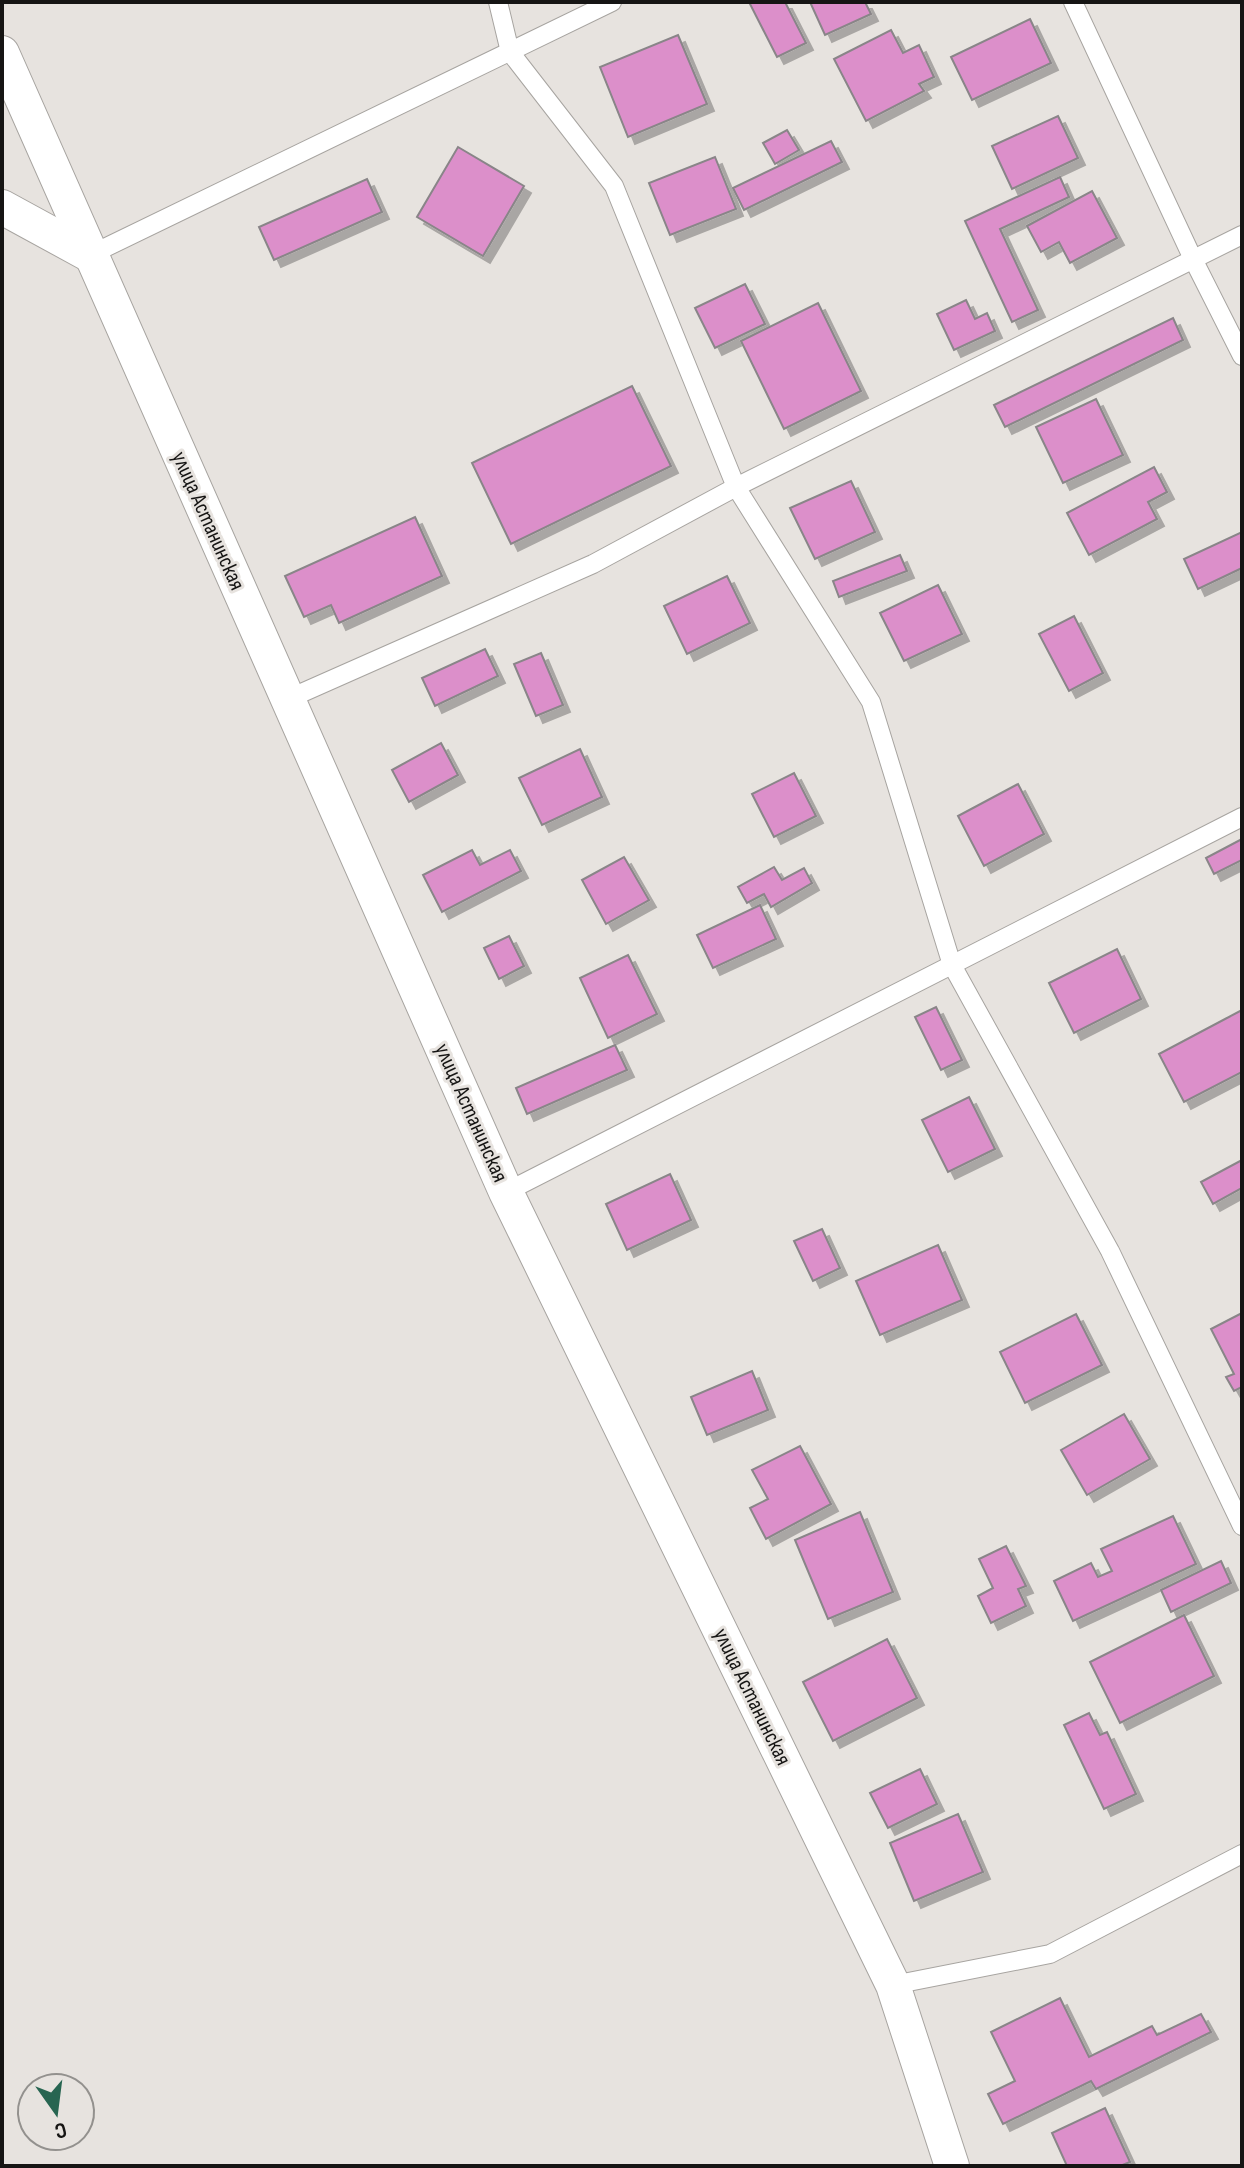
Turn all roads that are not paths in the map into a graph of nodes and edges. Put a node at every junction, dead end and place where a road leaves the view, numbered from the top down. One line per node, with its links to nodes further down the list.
1 (498, 2): 4 (lane)
2 (612, 2): 4 (lane)
3 (1073, 2): 9 (lane)
4 (510, 52): 8 (lane); 11 (lane)
5 (2, 53): 8 (street, улица Астанинская)
6 (2, 207): 8 (street)
7 (1242, 235): 9 (lane)
8 (90, 255): 12 (street, улица Астанинская)
9 (1193, 259): 10 (lane); 11 (lane)
10 (1242, 356)
11 (736, 487): 12 (lane); 14 (lane)
12 (288, 699): 15 (street, улица Астанинская)
13 (1242, 817): 14 (lane)
14 (952, 965): 15 (lane); 16 (lane)
15 (506, 1192): 18 (street, улица Астанинская)
16 (1242, 1526)
17 (1242, 1854): 18 (lane)
18 (893, 1985): 19 (street, улица Астанинская)
19 (952, 2166)

